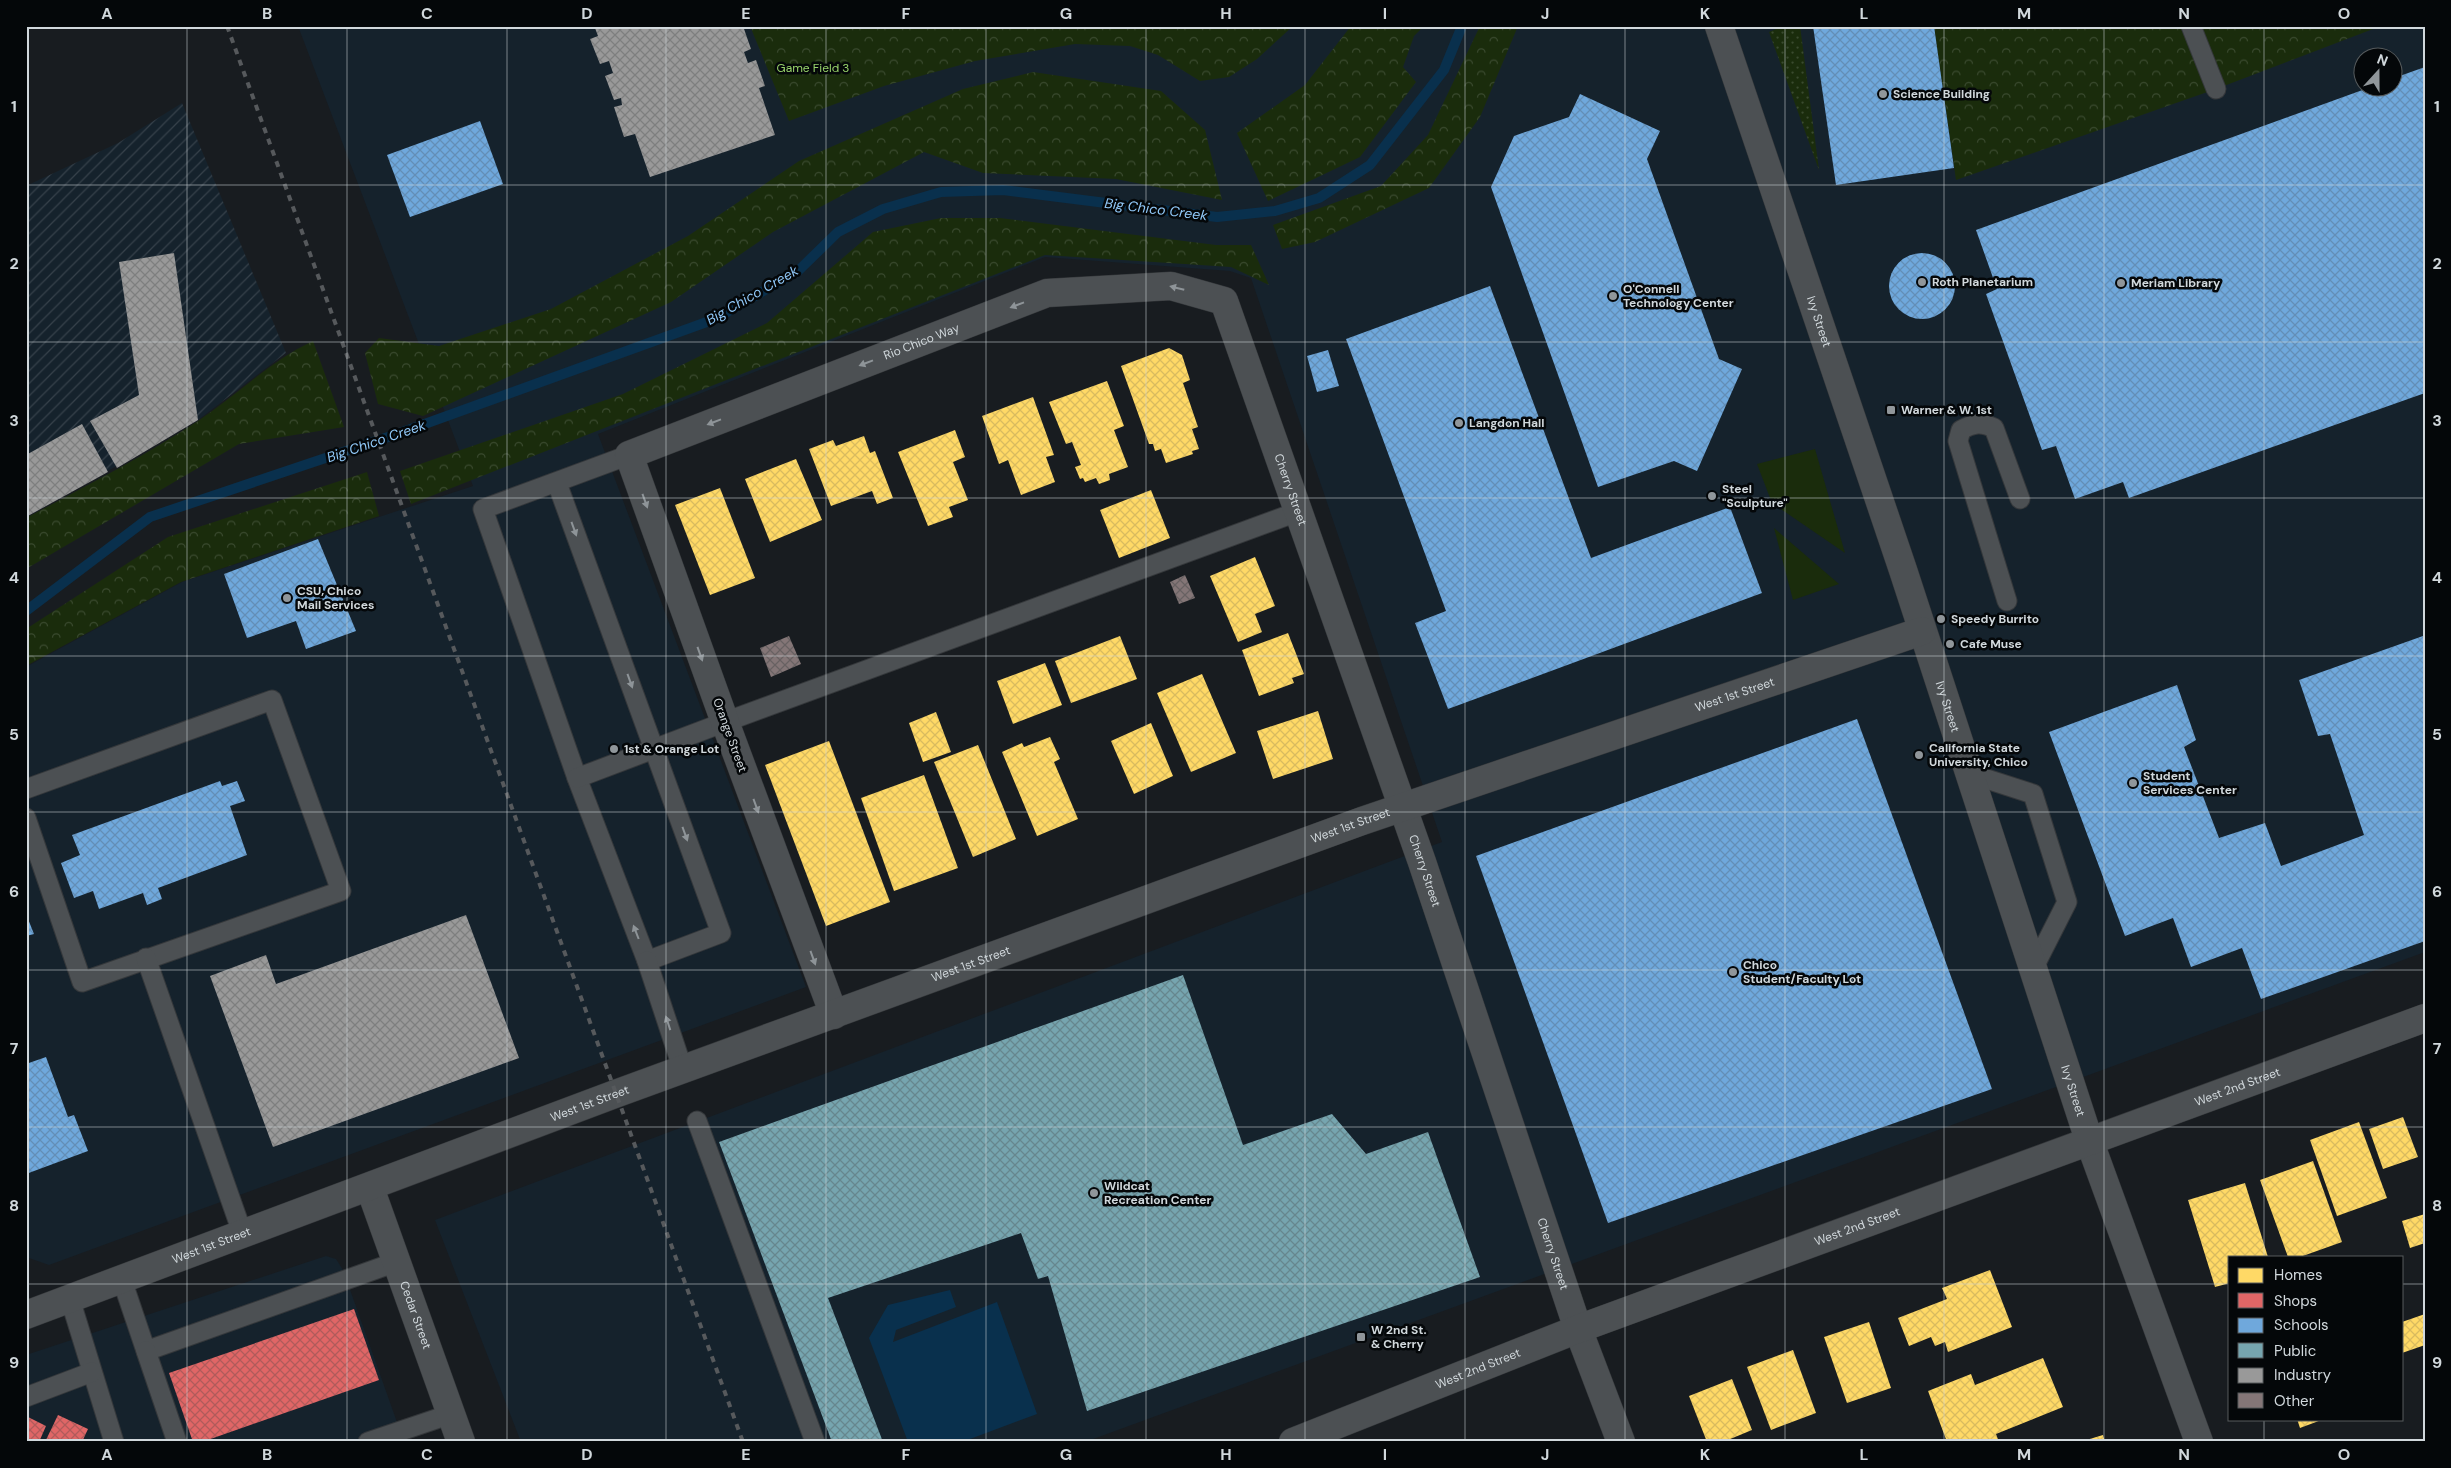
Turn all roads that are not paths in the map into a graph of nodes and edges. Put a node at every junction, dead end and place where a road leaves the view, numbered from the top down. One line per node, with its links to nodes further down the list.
1 (1719, 26): 10 (street, Ivy Street)
2 (2191, 26): 3 (lane)
3 (2216, 89)
4 (1224, 302): 5 (street, Rio Chico Way, one-way to 5); 8 (street, Cherry Street)
5 (629, 455): 6 (lane); 11 (street, Orange Street, one-way to 11)
6 (557, 483): 12 (lane, one-way to 12); 14 (lane)
7 (2020, 499): 9 (lane)
8 (1297, 512): 11 (lane); 16 (street, Cherry Street)
9 (2007, 601)
10 (1922, 631): 13 (street, Ivy Street); 16 (street, West 1st Street)
11 (725, 722): 12 (lane); 21 (street, Orange Street, one-way to 21)
12 (654, 749): 14 (lane); 19 (lane, one-way to 19)
13 (1968, 773): 20 (street, Ivy Street); 20 (lane)
14 (577, 778): 19 (lane, one-way to 14)
15 (26, 789): 18 (lane)
16 (1401, 806): 21 (street, West 1st Street); 33 (street, Cherry Street)
17 (26, 818): 18 (lane)
18 (146, 958): 27 (lane)
19 (647, 961): 23 (lane, one-way to 19)
20 (2033, 969): 25 (street, Ivy Street)
21 (834, 1014): 23 (street, West 1st Street)
22 (2425, 1018): 25 (street, West 2nd Street)
23 (683, 1070): 26 (street, West 1st Street)
24 (697, 1120): 42 (lane)
25 (2089, 1140): 33 (street, West 2nd Street); 45 (street, Ivy Street)
26 (370, 1188): 27 (street, West 1st Street); 28 (street, Cedar Street)
27 (243, 1235): 29 (street, West 1st Street)
28 (396, 1262): 34 (lane); 37 (street, Cedar Street)
29 (122, 1280): 31 (street, West 1st Street); 34 (lane)
30 (26, 1299): 31 (street)
31 (70, 1299): 32 (street, West 1st Street); 35 (lane)
32 (26, 1315)
33 (1578, 1329): 43 (street, West 2nd Street); 44 (street, Cherry Street)
34 (146, 1351): 39 (lane)
35 (92, 1372): 36 (lane); 38 (lane)
36 (26, 1397)
37 (452, 1414): 40 (lane); 41 (street, Cedar Street)
38 (114, 1442)
39 (177, 1442)
40 (368, 1442)
41 (462, 1442)
42 (815, 1442)
43 (1293, 1442)
44 (1621, 1442)
45 (2199, 1442)

